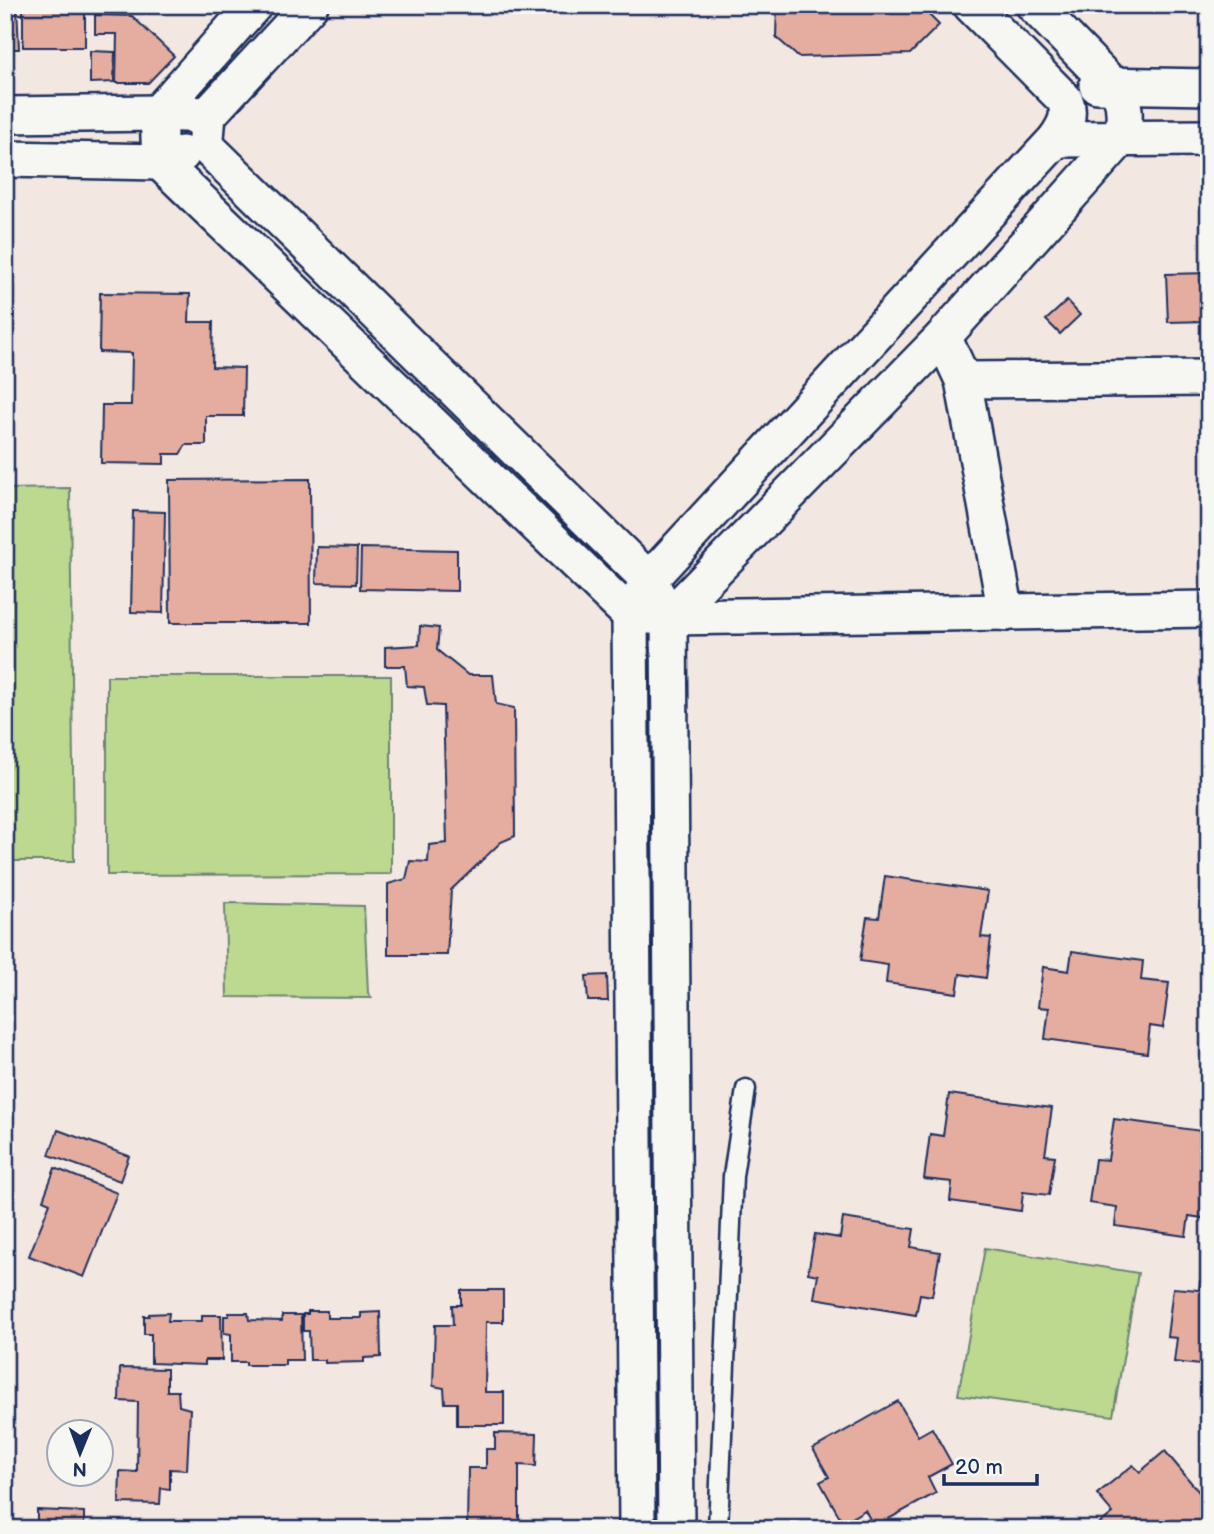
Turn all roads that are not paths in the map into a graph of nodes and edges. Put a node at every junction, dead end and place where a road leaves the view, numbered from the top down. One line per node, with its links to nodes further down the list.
1 (254, 5): 8 (street)
2 (310, 5): 10 (street)
3 (971, 5): 5 (street)
4 (1034, 5): 6 (street)
5 (1047, 84): 6 (street); 13 (street)
6 (1111, 85): 7 (street); 11 (street)
7 (1209, 87)
8 (158, 113): 9 (street); 10 (street); 15 (street)
9 (5, 114)
10 (207, 130): 15 (street); 19 (street)
11 (1121, 138): 12 (street); 13 (street); 16 (street)
12 (1209, 138)
13 (1056, 139): 19 (street)
14 (5, 159): 15 (street)
15 (160, 162): 22 (street)
16 (943, 338): 18 (street); 23 (street)
17 (1209, 378): 18 (street)
18 (963, 380): 21 (street)
19 (649, 580): 22 (street); 23 (street)
20 (1209, 609): 21 (street)
21 (1006, 613): 23 (street)
22 (630, 615): 23 (street); 25 (street)
23 (669, 617): 26 (street)
24 (746, 1089): 27 (lane)
25 (637, 1529)
26 (676, 1529)
27 (718, 1529)

